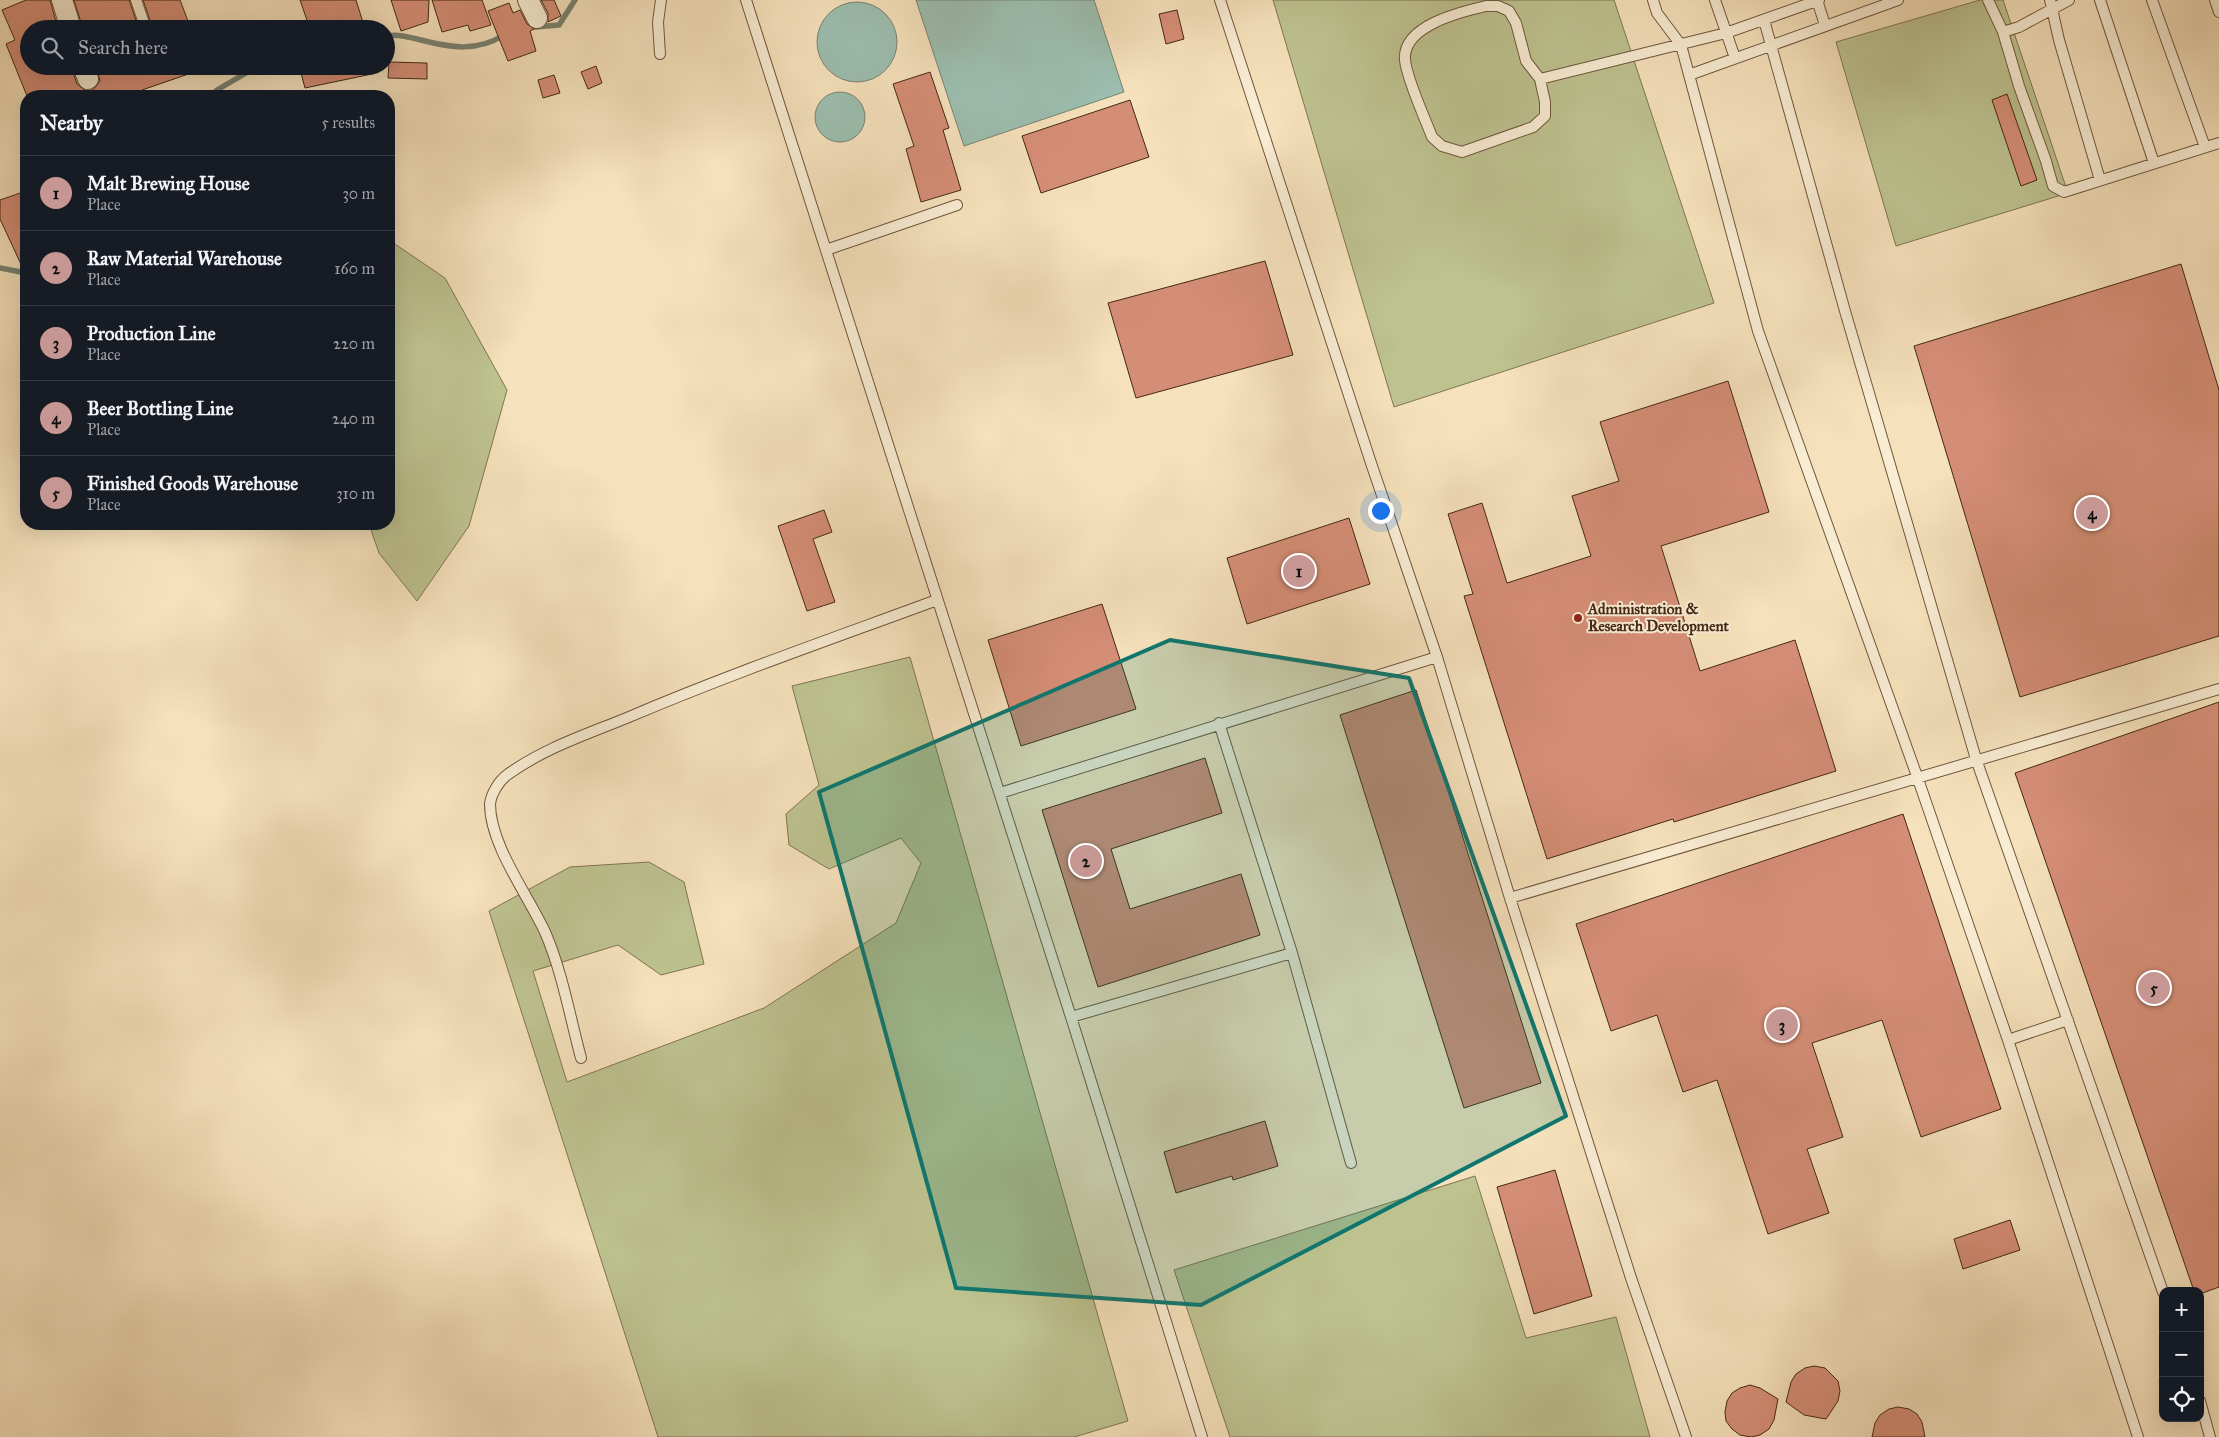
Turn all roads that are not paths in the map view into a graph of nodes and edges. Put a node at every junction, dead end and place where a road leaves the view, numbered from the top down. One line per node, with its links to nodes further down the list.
1 (62, 0): 19 (street)
2 (136, 0): 20 (lane)
3 (528, 0): 18 (street)
4 (661, 0): 27 (lane)
5 (746, 0): 36 (lane)
6 (1220, 0): 38 (lane)
7 (1653, 0): 26 (lane)
8 (1715, 0): 24 (lane)
9 (1818, 0): 21 (lane); 22 (lane)
10 (1898, 0): 22 (lane)
11 (1988, 0): 23 (lane)
12 (2069, 0): 16 (lane)
13 (2100, 0): 33 (lane)
14 (2152, 0): 32 (lane)
15 (2215, 0): 17 (lane)
16 (2051, 5): 23 (lane); 34 (lane)
17 (2219, 12)
18 (538, 18)
19 (68, 20)
20 (143, 20)
21 (1764, 20): 24 (lane); 25 (lane)
22 (1825, 25): 25 (lane)
23 (2003, 32): 34 (lane)
24 (1726, 33): 26 (lane); 28 (lane)
25 (1770, 44): 28 (lane); 41 (lane)
26 (1682, 45): 29 (lane); 30 (lane)
27 (660, 54)
28 (1735, 58): 29 (lane)
29 (1689, 75): 42 (lane)
30 (1540, 78): 30 (lane)
31 (2219, 143): 32 (lane)
32 (2205, 147): 33 (lane)
33 (2154, 163): 34 (lane)
34 (2100, 180)
35 (957, 205): 36 (lane)
36 (826, 250): 37 (lane)
37 (937, 600): 43 (lane); 49 (lane)
38 (1437, 657): 40 (lane); 44 (lane)
39 (2219, 689): 41 (lane)
40 (1219, 723): 43 (lane); 45 (lane)
41 (1976, 760): 42 (lane); 47 (lane)
42 (1918, 779): 44 (lane); 48 (lane)
43 (1000, 793): 46 (lane)
44 (1510, 898): 54 (lane)
45 (1292, 953): 46 (lane); 50 (lane)
46 (1071, 1016): 53 (lane)
47 (2068, 1020): 48 (lane); 51 (lane)
48 (2008, 1040): 55 (lane)
49 (581, 1058)
50 (1351, 1163)
51 (2161, 1287)
52 (2204, 1415): 56 (lane)
53 (1202, 1437)
54 (1686, 1437)
55 (2138, 1437)
56 (2210, 1437)

